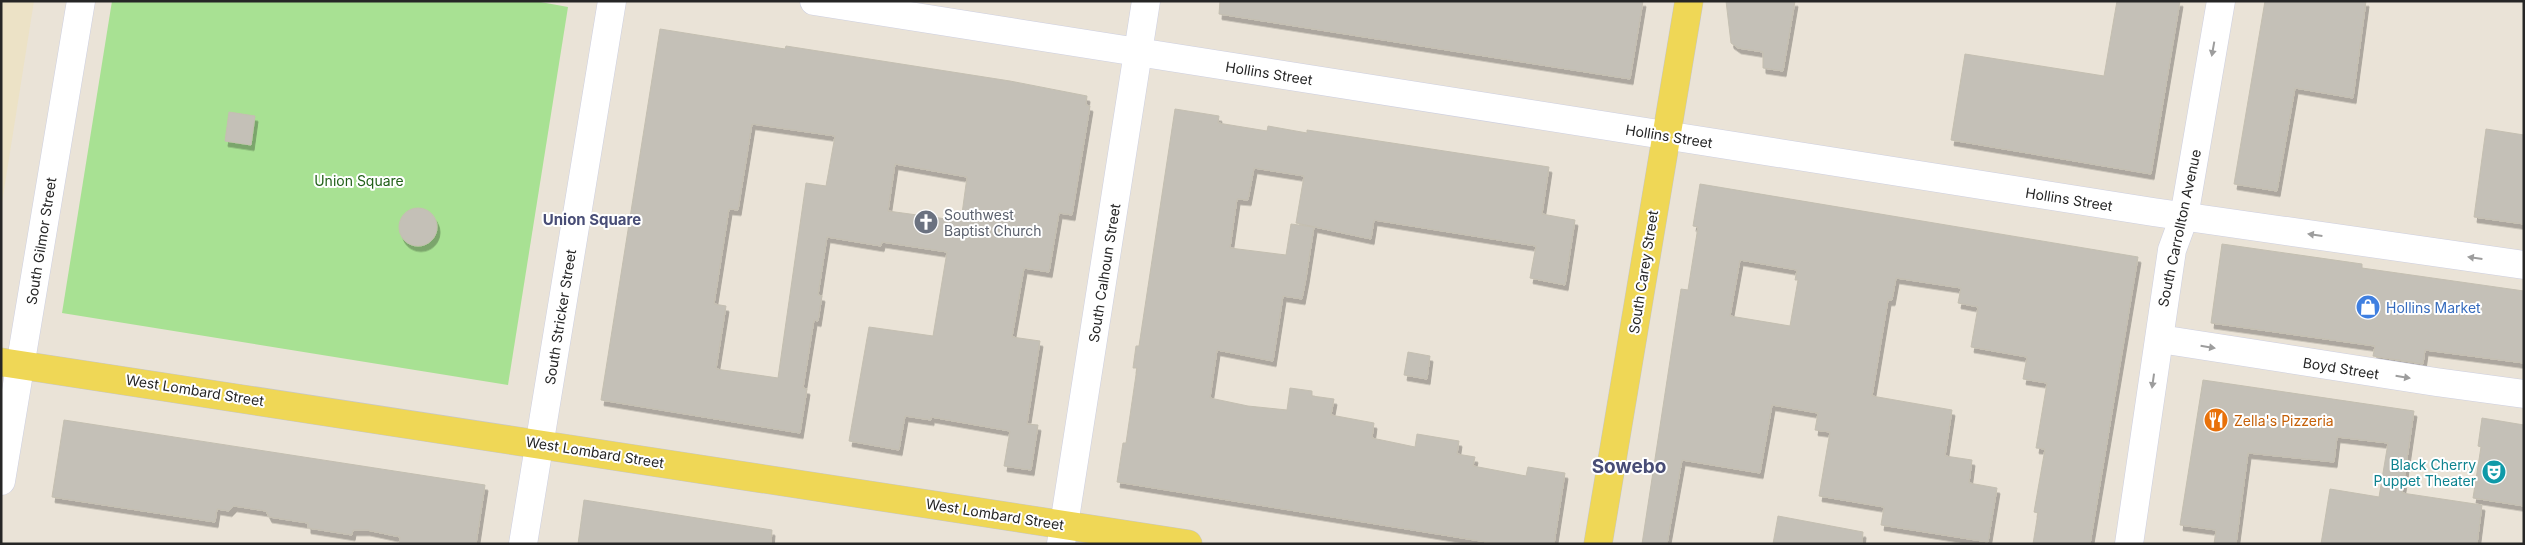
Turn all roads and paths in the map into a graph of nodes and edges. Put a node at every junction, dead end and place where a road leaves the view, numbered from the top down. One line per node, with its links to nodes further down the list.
1 (81, 1): 12 (street, South Gilmor Street)
2 (612, 1): 14 (street, South Stricker Street)
3 (814, 1): 7 (street, Hollins Street)
4 (1146, 1): 7 (street, South Calhoun Street)
5 (1688, 1): 8 (main road, South Carey Street)
6 (2221, 1): 9 (street, South Carrollton Avenue, one-way to 9)
7 (1138, 52): 8 (street, Hollins Street); 16 (street, South Calhoun Street)
8 (1666, 135): 9 (street, Hollins Street); 19 (main road, South Carey Street)
9 (2184, 217): 10 (street, Hollins Street, one-way to 9); 11 (street, South Carrollton Avenue)
10 (2524, 265)
11 (2160, 338): 13 (street, Boyd Street, one-way to 13); 20 (street, South Carrollton Avenue, one-way to 20)
12 (10, 363): 14 (main road, West Lombard Street); 15 (street, South Gilmor Street)
13 (2524, 394)
14 (540, 444): 16 (main road, West Lombard Street); 17 (street, South Stricker Street)
15 (1, 481)
16 (1063, 534): 18 (main road, West Lombard Street)
17 (523, 544)
18 (1188, 544)
19 (1598, 544)
20 (2129, 544)

